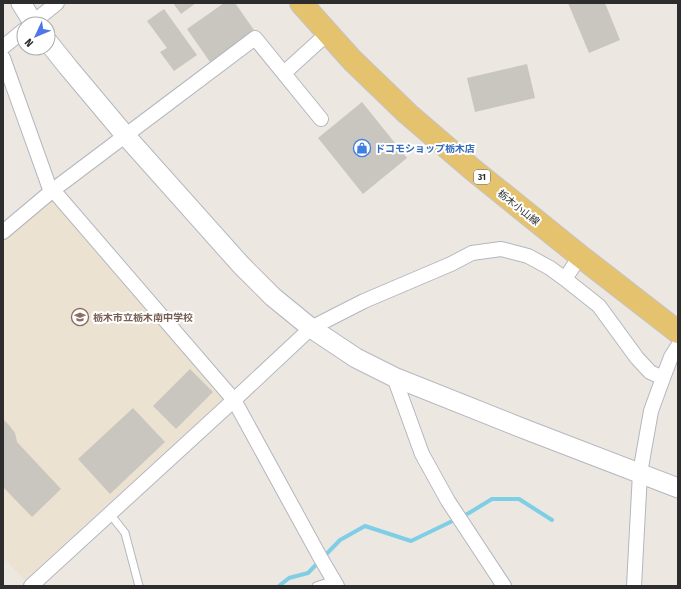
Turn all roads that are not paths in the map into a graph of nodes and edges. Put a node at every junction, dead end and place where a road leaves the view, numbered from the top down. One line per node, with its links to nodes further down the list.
1 (21, 3): 4 (street)
2 (57, 3): 5 (street)
3 (301, 3): 6 (main road, 栃木小山線 / 31)
4 (26, 16)
5 (41, 16)
6 (328, 33): 11 (street); 16 (main road, 栃木小山線 / 31)
7 (16, 36): 8 (street)
8 (3, 47)
9 (56, 52): 13 (street)
10 (3, 58): 14 (street)
11 (284, 74): 12 (street); 13 (street)
12 (321, 119)
13 (125, 135): 14 (street); 18 (street)
14 (52, 191): 15 (street); 23 (street)
15 (3, 232)
16 (580, 256): 17 (street); 19 (main road, 栃木小山線 / 31)
17 (565, 279): 18 (street); 22 (street)
18 (311, 328): 21 (street); 23 (street)
19 (678, 332)
20 (678, 346): 22 (street)
21 (394, 377): 24 (street); 31 (street)
22 (663, 378): 24 (street)
23 (234, 400): 26 (street); 27 (street)
24 (640, 473): 25 (street); 32 (street)
25 (678, 488)
26 (110, 514): 28 (street); 29 (lane)
27 (330, 573): 30 (lane)
28 (31, 586)
29 (139, 586)
30 (316, 586)
31 (504, 586)
32 (634, 586)

